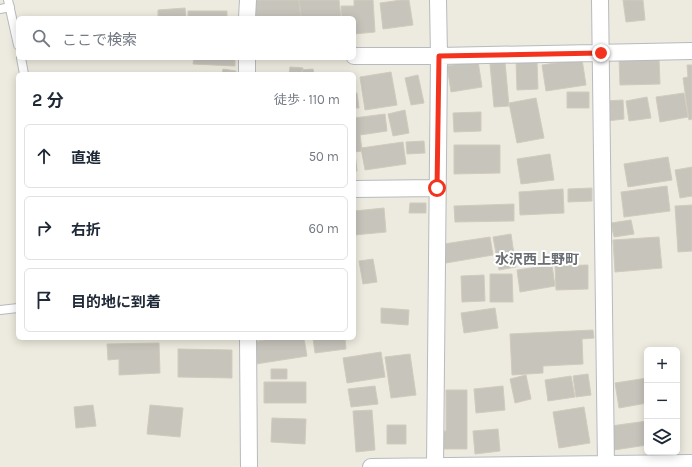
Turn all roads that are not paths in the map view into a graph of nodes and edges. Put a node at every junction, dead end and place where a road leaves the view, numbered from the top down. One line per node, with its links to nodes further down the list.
1 (248, 0): 6 (street)
2 (438, 0): 11 (street)
3 (600, 0): 9 (street)
4 (9, 3): 5 (lane); 7 (lane)
5 (0, 9)
6 (247, 16)
7 (16, 36)
8 (692, 51): 9 (street)
9 (601, 53): 11 (street); 22 (street)
10 (356, 56): 11 (street)
11 (439, 56): 16 (street)
12 (21, 60): 14 (lane)
13 (247, 60): 15 (street)
14 (24, 72)
15 (247, 72)
16 (437, 188): 17 (street); 23 (street)
17 (356, 189)
18 (16, 308): 19 (lane)
19 (0, 310)
20 (248, 340): 24 (street)
21 (692, 463): 22 (street)
22 (606, 465): 23 (street)
23 (435, 466): 25 (street)
24 (249, 467)
25 (370, 467)

